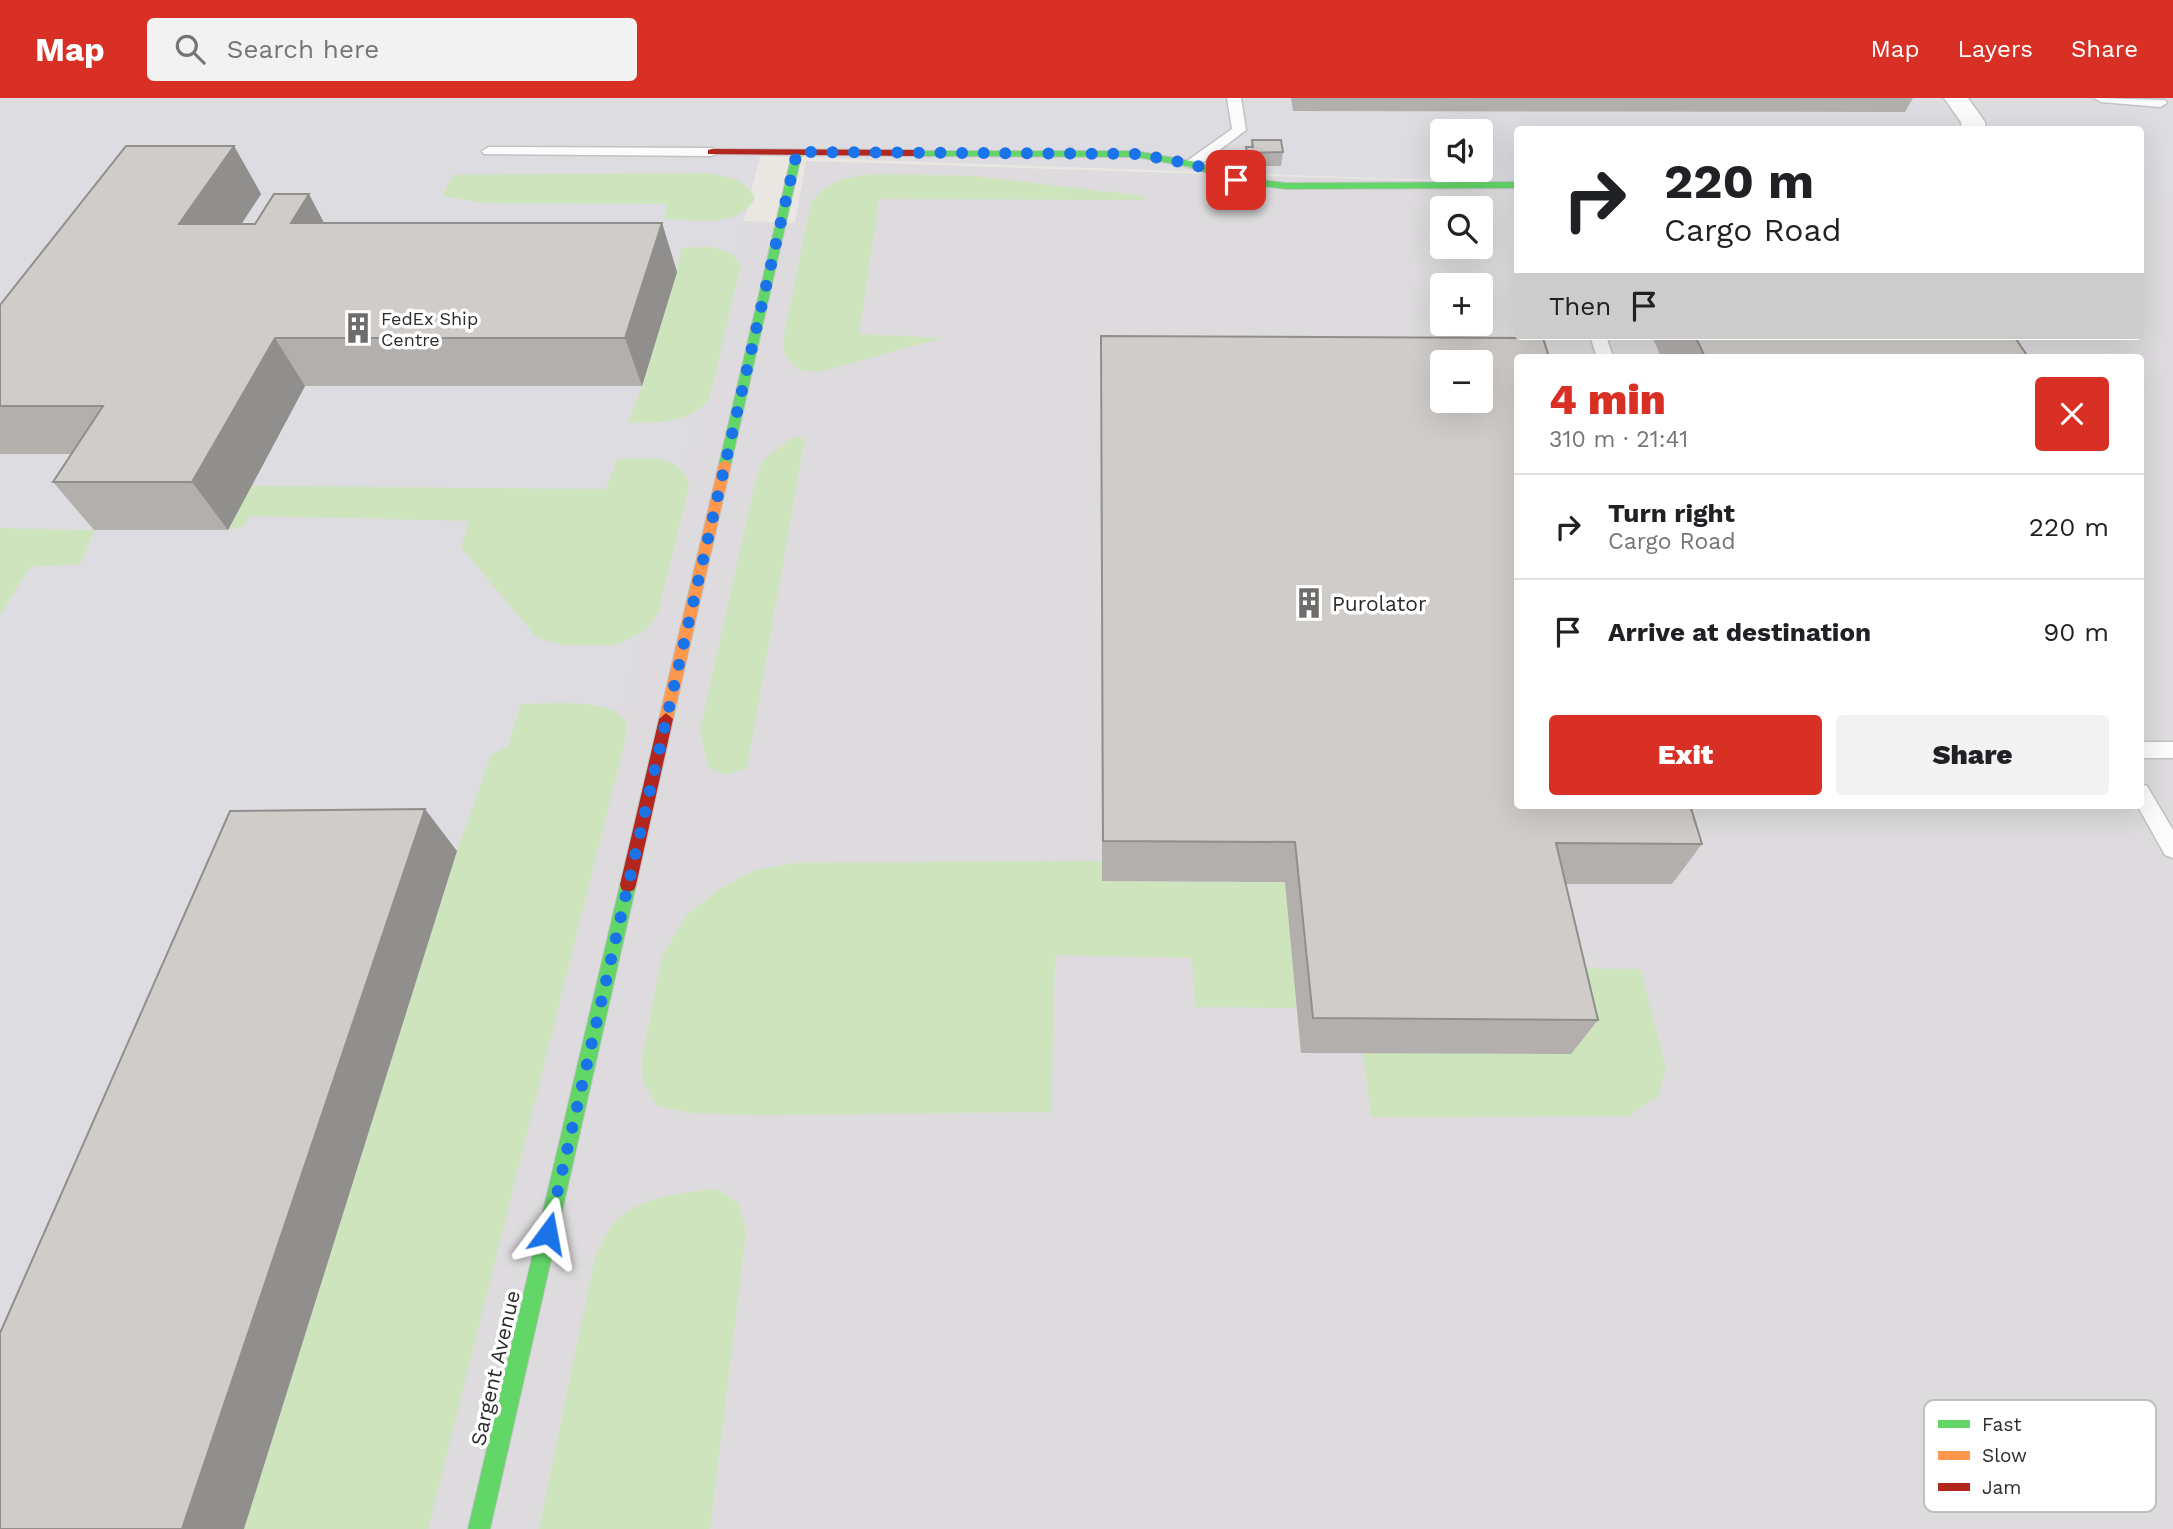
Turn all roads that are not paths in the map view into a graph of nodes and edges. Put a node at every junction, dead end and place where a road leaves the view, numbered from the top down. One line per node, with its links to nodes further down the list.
1 (1234, 98): 9 (lane)
2 (1956, 98): 5 (street)
3 (2101, 98): 4 (lane)
4 (2156, 98)
5 (1974, 126)
6 (489, 151): 7 (lane)
7 (712, 152): 8 (street)
8 (797, 152): 9 (street); 15 (street, Sargent Avenue)
9 (1192, 164): 10 (street)
10 (1514, 185)
11 (2144, 750): 12 (lane)
12 (2173, 750)
13 (2144, 799): 14 (lane)
14 (2173, 849)
15 (479, 1529)

